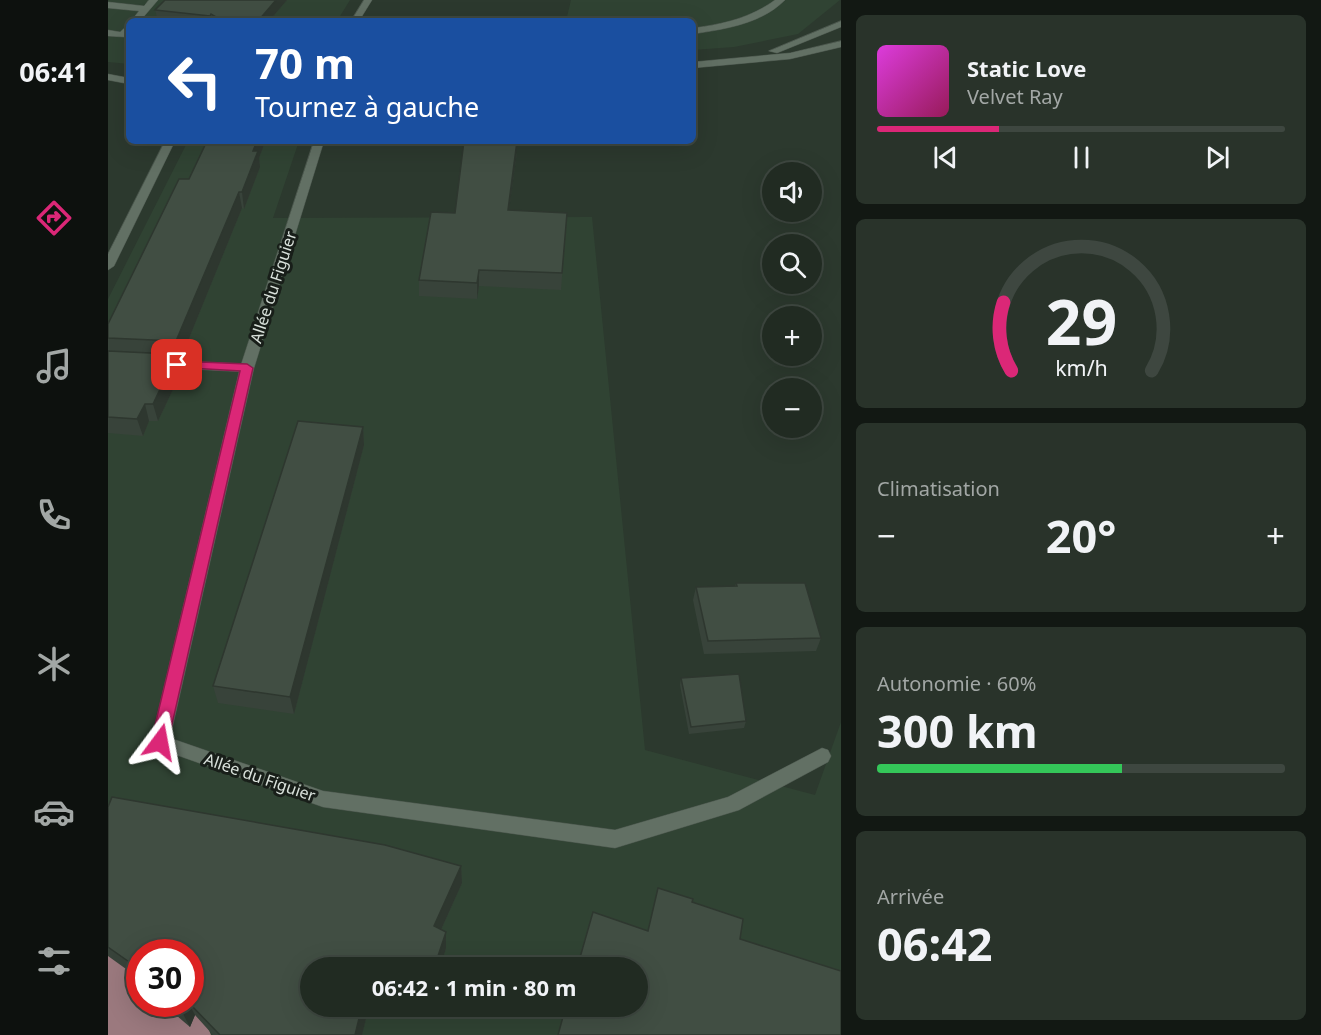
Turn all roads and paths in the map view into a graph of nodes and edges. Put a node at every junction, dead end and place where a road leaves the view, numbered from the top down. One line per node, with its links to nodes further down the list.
1 (154, 0): 5 (street)
2 (368, 0): 7 (street)
3 (781, 0): 10 (street)
4 (108, 5): 5 (street)
5 (146, 9): 6 (street)
6 (138, 18)
7 (357, 18)
8 (841, 24): 13 (street)
9 (126, 30): 11 (street)
10 (696, 31)
11 (108, 33)
12 (841, 44): 13 (street)
13 (744, 60): 14 (street)
14 (696, 65)
15 (108, 77): 16 (street)
16 (126, 80)
17 (126, 88): 18 (street)
18 (108, 89)
19 (169, 144): 21 (street)
20 (318, 144): 23 (street, Allée du Figuier)
21 (108, 266)
22 (143, 363): 23 (street)
23 (247, 368): 24 (street, Allée du Figuier)
24 (822, 756)

